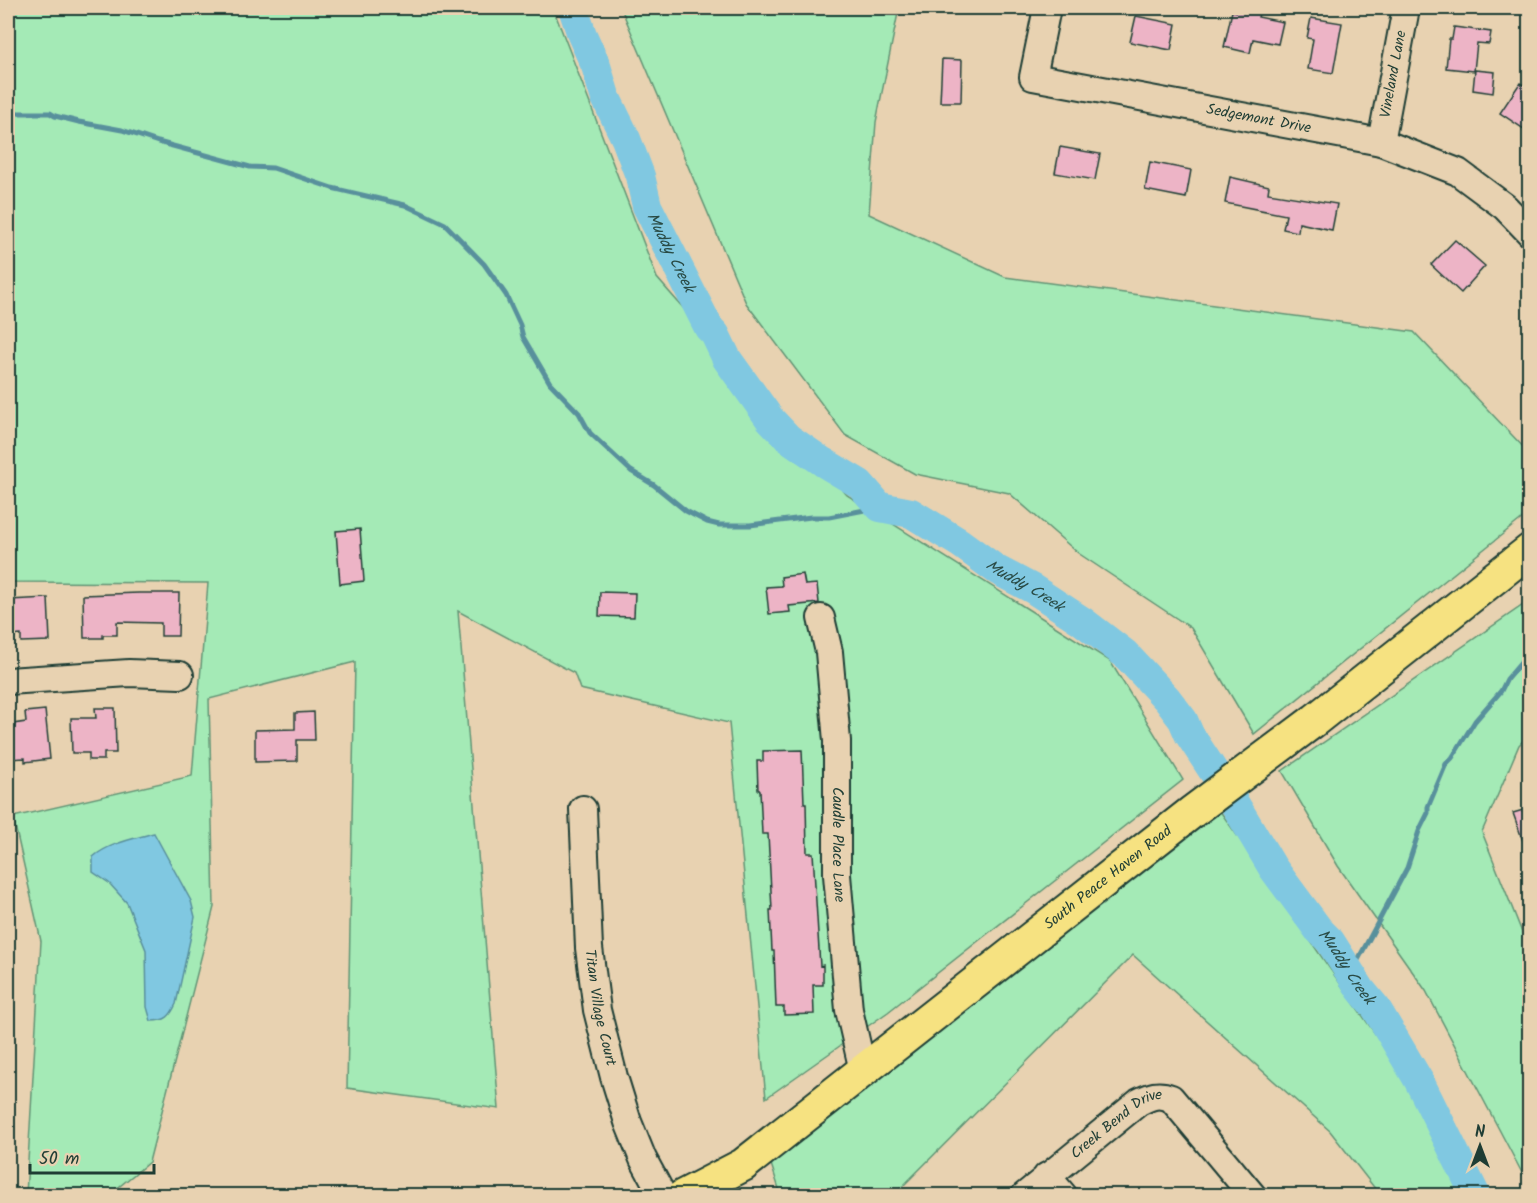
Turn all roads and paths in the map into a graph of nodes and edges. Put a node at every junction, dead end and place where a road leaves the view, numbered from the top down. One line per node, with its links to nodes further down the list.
1 (1047, 8): 3 (street, Sedgemont Drive)
2 (1406, 8): 3 (street, Vineland Lane)
3 (1382, 142): 4 (street, Sedgemont Drive)
4 (1530, 233)
5 (1530, 550): 10 (main road, South Peace Haven Road)
6 (822, 618): 10 (street, Caudle Place Lane)
7 (180, 675): 8 (street)
8 (8, 681)
9 (583, 809): 12 (street, Titan Village Court)
10 (862, 1071): 13 (main road, South Peace Haven Road)
11 (1047, 1176): 14 (street, Creek Bend Drive); 15 (street); 16 (street, Creek Bend Drive)
12 (663, 1196)
13 (683, 1196)
14 (1024, 1196)
15 (1064, 1196)
16 (1252, 1196)

